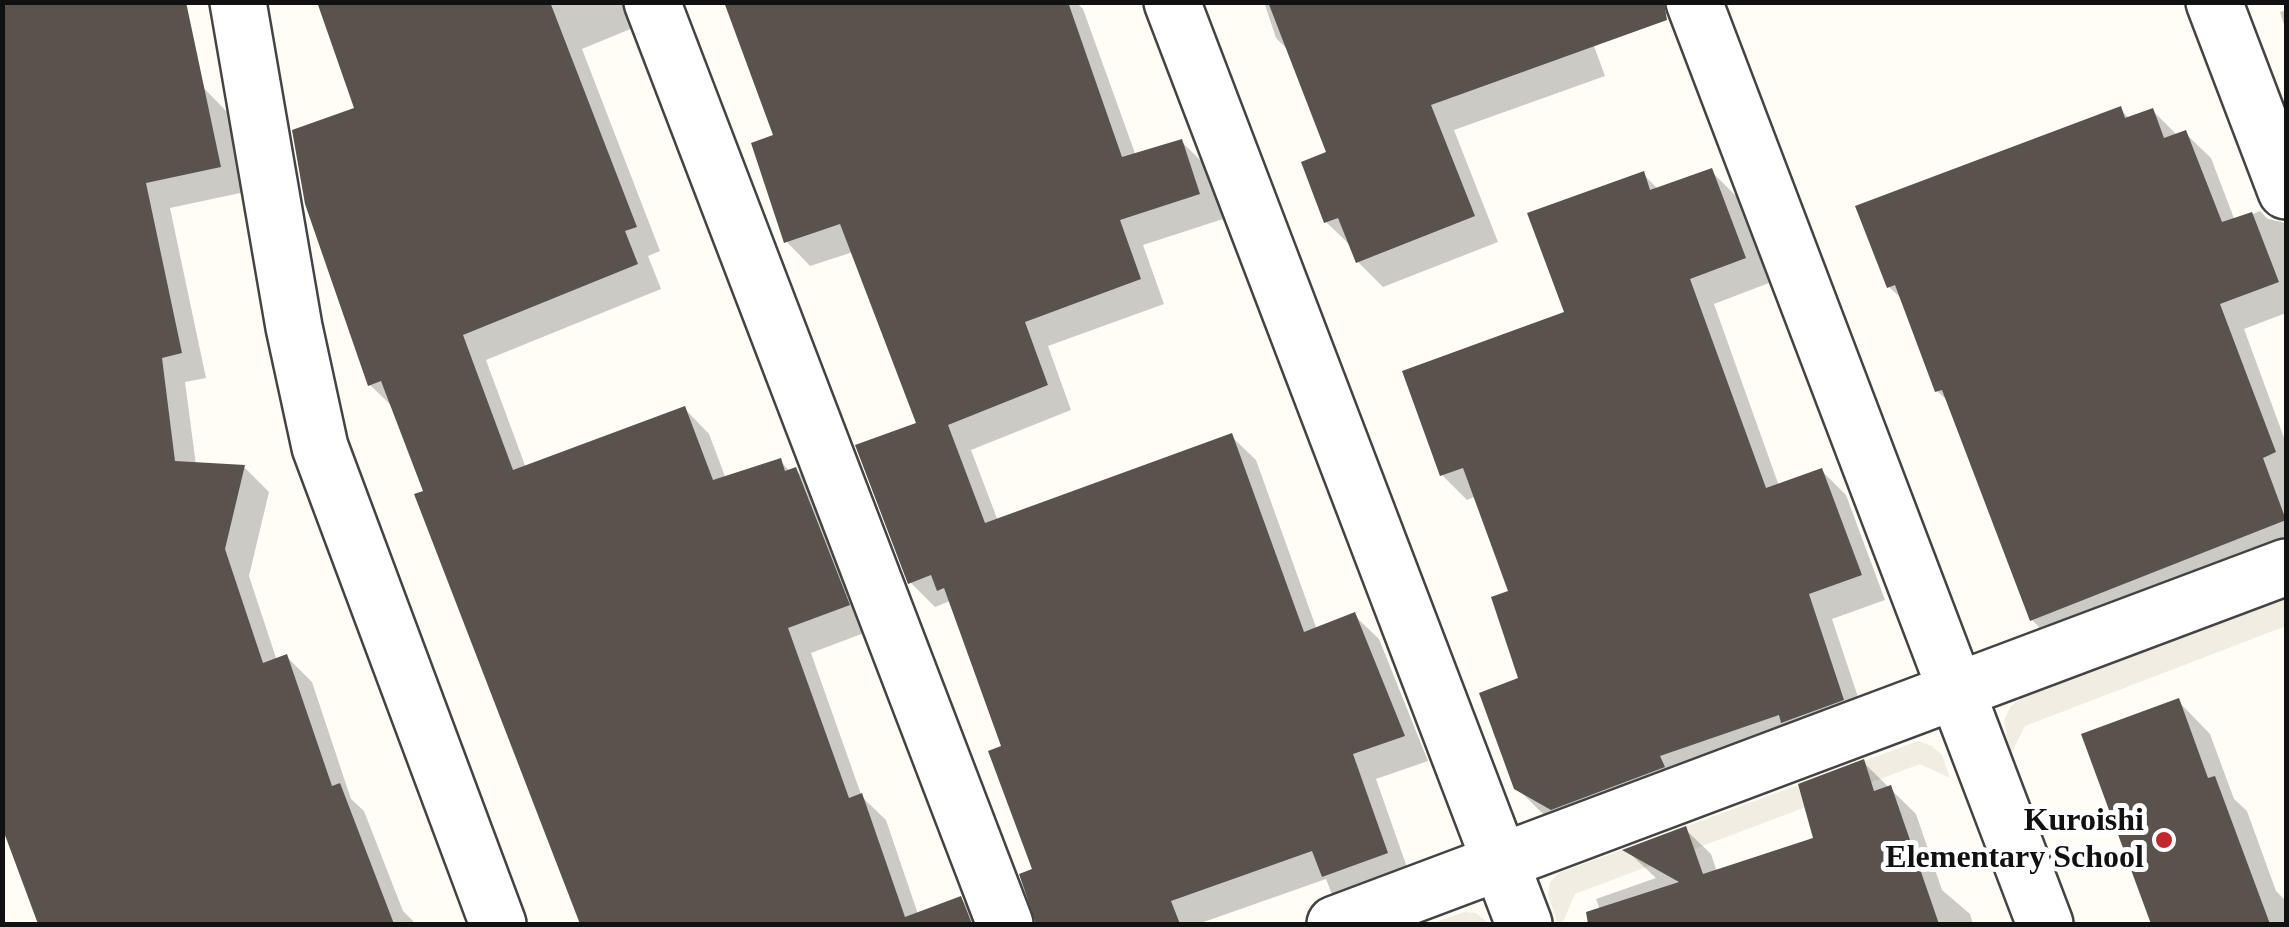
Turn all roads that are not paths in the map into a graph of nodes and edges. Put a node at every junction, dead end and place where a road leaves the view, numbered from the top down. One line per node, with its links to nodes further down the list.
1 (238, 2): 10 (street)
2 (652, 2): 11 (street)
3 (1172, 2): 9 (street)
4 (1694, 2): 8 (street)
5 (2214, 2): 6 (street)
6 (2286, 191)
7 (2286, 567): 8 (street)
8 (1956, 691): 9 (street); 14 (street)
9 (1500, 864): 12 (street); 13 (street)
10 (498, 924)
11 (1005, 924)
12 (1335, 924)
13 (1524, 924)
14 (2045, 924)

